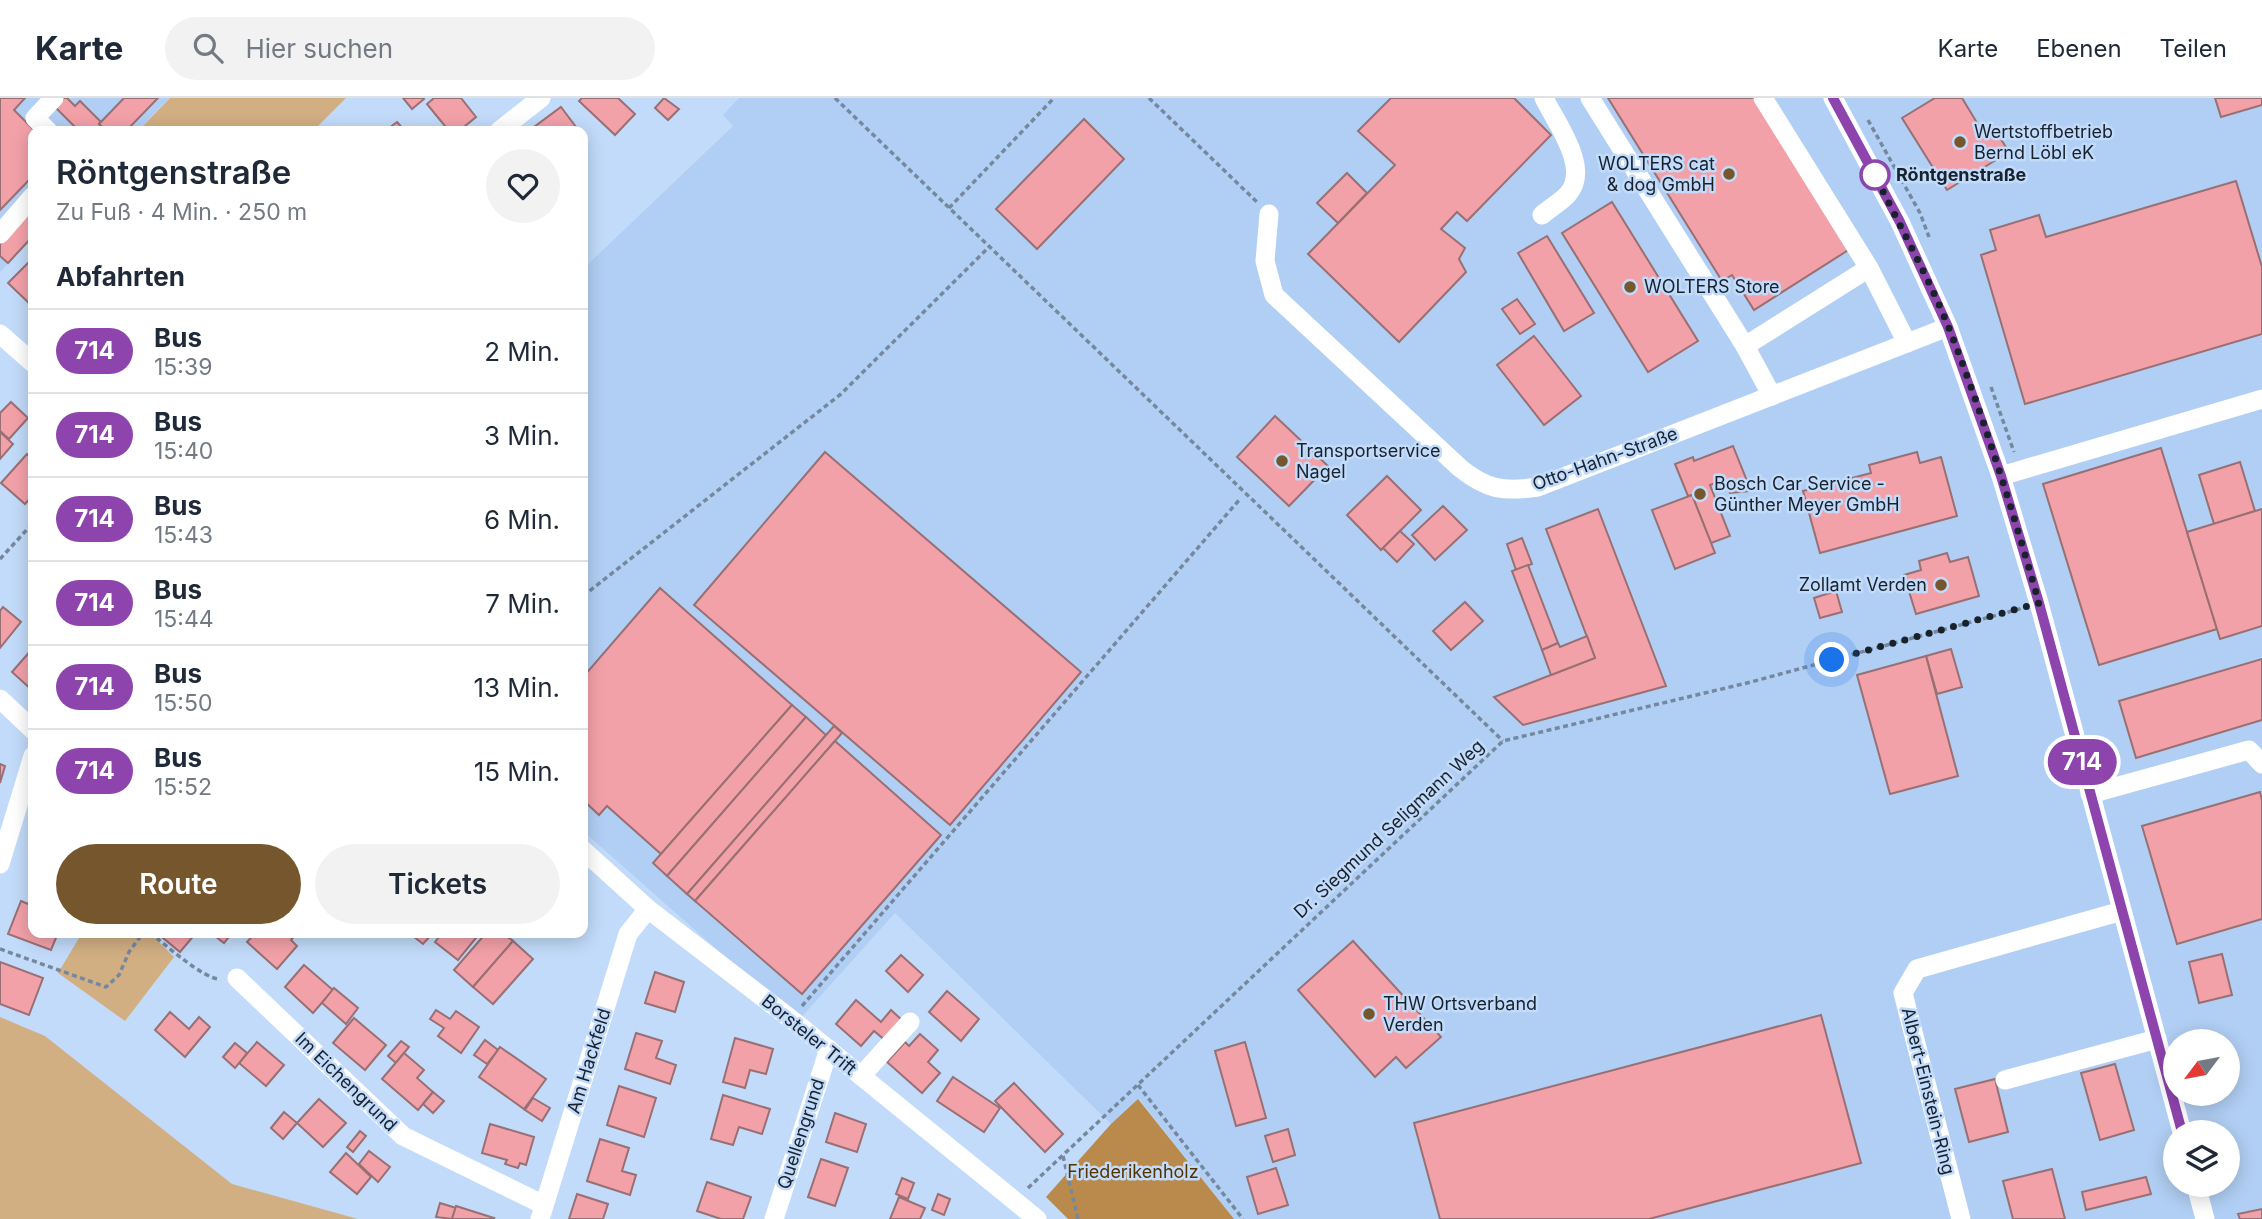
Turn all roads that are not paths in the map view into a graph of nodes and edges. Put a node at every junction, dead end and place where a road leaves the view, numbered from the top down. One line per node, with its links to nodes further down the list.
1 (54, 98): 7 (street)
2 (541, 98): 8 (street)
3 (1544, 98): 11 (street)
4 (1590, 98): 17 (street)
5 (1763, 98): 13 (street)
6 (1833, 98): 14 (street)
7 (43, 126)
8 (505, 126)
9 (28, 202): 12 (street)
10 (1269, 214): 19 (street, Otto-Hahn-Straße)
11 (1542, 215)
12 (0, 234)
13 (1869, 268): 16 (street); 17 (street)
14 (1948, 327): 16 (street, Otto-Hahn-Straße); 21 (street)
15 (0, 334): 18 (street)
16 (1907, 343): 19 (street, Otto-Hahn-Straße)
17 (1745, 346): 19 (street)
18 (28, 359)
19 (1772, 396)
20 (2262, 399): 21 (street)
21 (2001, 476): 26 (street)
22 (0, 699): 23 (street)
23 (28, 725)
24 (2262, 764): 26 (street)
25 (28, 772): 28 (street)
26 (2090, 794): 30 (street)
27 (588, 854): 29 (street, Borsteler Trift)
28 (0, 864)
29 (648, 908): 34 (street, Borsteler Trift); 39 (street, Am Hackfeld)
30 (2122, 911): 33 (street); 42 (street, Albert-Einstein-Ring)
31 (237, 978): 39 (street, Im Eichengrund)
32 (910, 1022): 35 (street)
33 (2157, 1039): 36 (street); 37 (street)
34 (829, 1049): 35 (street, Borsteler Trift); 40 (street, Quellengrund)
35 (861, 1076): 41 (street, Borsteler Trift)
36 (2005, 1080)
37 (2179, 1120)
38 (2199, 1197): 43 (street)
39 (542, 1212)
40 (774, 1219)
41 (1037, 1219)
42 (1961, 1219)
43 (2205, 1219)

